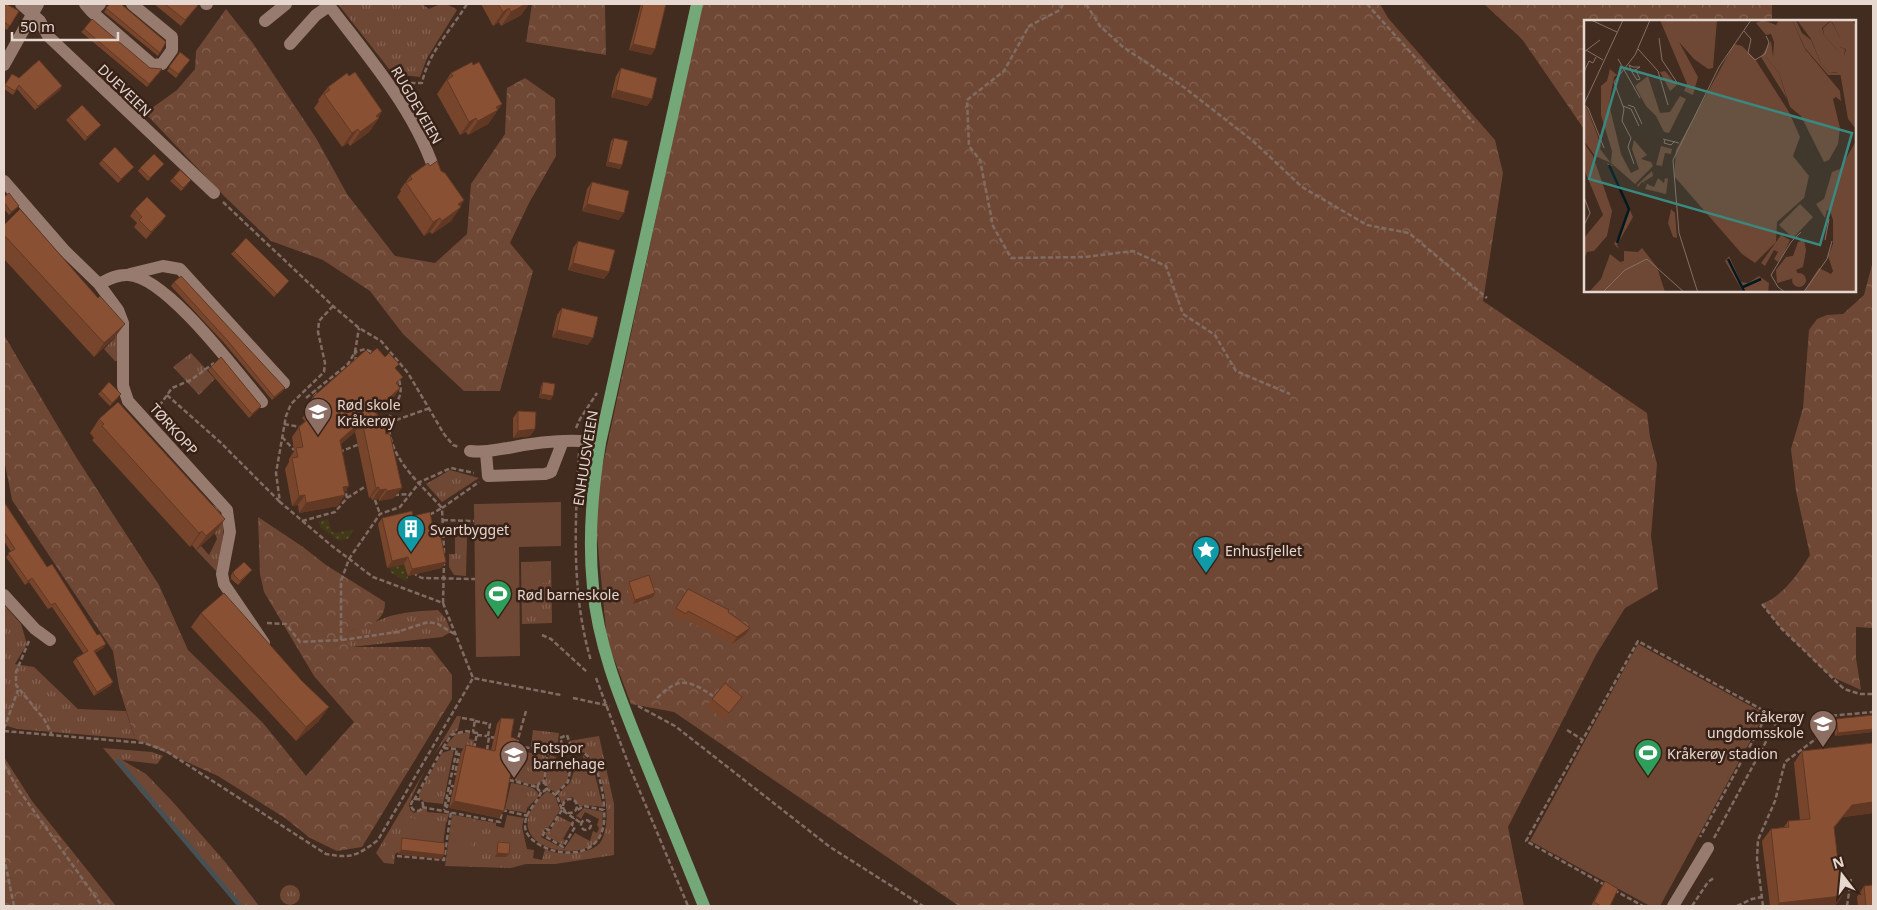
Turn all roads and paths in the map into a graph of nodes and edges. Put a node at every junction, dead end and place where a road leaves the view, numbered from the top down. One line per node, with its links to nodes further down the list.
1 (21, 4): 11 (street, DUEVEIEN)
2 (132, 4): 10 (street)
3 (286, 4): 12 (street)
4 (467, 4): 15 (path)
5 (697, 4): 51 (main road, ENHUUSVEIEN)
6 (1063, 4): 38 (path)
7 (1086, 4): 22 (path)
8 (1367, 4): 16 (path)
9 (328, 5): 13 (street); 15 (street, RUGDEVEIEN)
10 (92, 7)
11 (36, 10): 14 (street); 19 (street, DUEVEIEN)
12 (265, 21)
13 (290, 44)
14 (4, 65)
15 (389, 83): 17 (street, RUGDEVEIEN)
16 (1474, 123)
17 (437, 179)
18 (4, 181): 21 (street, TØRKOPP)
19 (214, 193): 23 (path)
20 (128, 275): 21 (street); 27 (street); 33 (street)
21 (99, 284): 44 (street, TØRKOPP)
22 (1487, 298)
23 (333, 306): 24 (path); 46 (path)
24 (359, 328): 25 (path); 29 (path)
25 (355, 352): 26 (path); 28 (path); 32 (path)
26 (377, 354)
27 (223, 356): 39 (path); 42 (street)
28 (356, 362)
29 (408, 372): 31 (path); 43 (path)
30 (396, 373): 31 (path)
31 (398, 378): 36 (path)
32 (326, 381): 34 (path); 35 (path)
33 (284, 384)
34 (330, 385)
35 (315, 390): 40 (path); 41 (path)
36 (401, 392): 37 (path); 45 (path)
37 (396, 394)
38 (1290, 394)
39 (167, 395): 44 (path); 69 (path)
40 (316, 396)
41 (306, 398)
42 (262, 402)
43 (430, 408): 45 (path); 57 (path)
44 (147, 423): 91 (street, TØRKOPP)
45 (389, 423): 47 (path); 61 (path)
46 (284, 424): 48 (path); 49 (path)
47 (381, 426)
48 (303, 427)
49 (282, 437): 53 (path); 69 (path)
50 (563, 441): 51 (street); 58 (street); 60 (street)
51 (600, 443): 172 (main road, ENHUUSVEIEN)
52 (360, 444): 56 (path)
53 (294, 450)
54 (331, 450): 56 (path)
55 (580, 451): 81 (path)
56 (338, 452): 59 (path)
57 (470, 452): 58 (street)
58 (486, 454): 60 (street)
59 (339, 459)
60 (488, 476): 61 (path); 72 (path)
61 (420, 482): 64 (path); 72 (path)
62 (344, 483): 66 (path)
63 (366, 486): 66 (path)
64 (411, 494): 65 (path); 71 (path)
65 (392, 495)
66 (347, 498): 70 (path)
67 (375, 500): 75 (path)
68 (337, 501): 70 (path)
69 (280, 502): 74 (path)
70 (344, 502): 79 (path)
71 (400, 507): 75 (path); 76 (path)
72 (442, 508): 77 (path); 78 (path)
73 (296, 509): 74 (path)
74 (290, 511): 79 (path)
75 (380, 514): 84 (path)
76 (402, 514)
77 (421, 517)
78 (443, 520): 80 (path); 82 (path)
79 (301, 521): 84 (path)
80 (474, 521)
81 (575, 521)
82 (444, 536): 83 (path); 86 (path)
83 (439, 538)
84 (349, 559): 89 (path); 96 (path)
85 (414, 567): 86 (path)
86 (444, 578): 87 (path); 89 (path)
87 (475, 579)
88 (4, 595): 92 (street)
89 (443, 603): 94 (path)
90 (1762, 604): 104 (path)
91 (256, 628): 96 (path); 98 (street, TØRKOPP)
92 (35, 629): 95 (street); 103 (path)
93 (542, 635): 100 (path)
94 (457, 636): 96 (path); 101 (path)
95 (50, 640)
96 (341, 640)
97 (589, 652): 99 (path)
98 (268, 656)
99 (591, 661)
100 (587, 672)
101 (473, 678): 105 (path); 120 (path)
102 (596, 678): 110 (path)
103 (18, 690): 117 (path); 120 (path)
104 (1873, 694)
105 (561, 695)
106 (713, 696): 108 (path)
107 (573, 698): 110 (path)
108 (657, 698)
109 (632, 702): 173 (path)
110 (605, 705): 111 (path); 171 (path)
111 (614, 707)
112 (526, 711): 127 (path)
113 (1873, 712): 168 (path)
114 (462, 718): 115 (path)
115 (475, 721): 119 (path); 122 (path)
116 (1776, 723): 163 (path)
117 (4, 730): 120 (path)
118 (1567, 730): 125 (path)
119 (473, 732): 121 (path); 131 (path)
120 (52, 735)
121 (477, 735): 122 (path); 133 (path)
122 (488, 737): 123 (path); 133 (path)
123 (502, 739)
124 (509, 740): 127 (path)
125 (1583, 740): 162 (path); 174 (path)
126 (495, 741): 128 (path)
127 (517, 741): 130 (path)
128 (504, 743)
129 (509, 744): 130 (path)
130 (516, 746): 134 (path); 138 (path)
131 (443, 748): 132 (path); 149 (path)
132 (458, 748): 133 (path); 137 (path)
133 (474, 751)
134 (548, 751): 136 (path); 143 (path)
135 (573, 751): 136 (path); 136 (path); 156 (path)
136 (565, 752)
137 (456, 754): 142 (path); 142 (path)
138 (514, 754)
139 (4, 764): 170 (path)
140 (570, 771): 148 (path)
141 (510, 772): 144 (path)
142 (452, 776): 151 (path)
143 (544, 784): 144 (path); 146 (path)
144 (537, 787): 147 (path)
145 (460, 788): 151 (path)
146 (546, 788): 147 (path); 148 (path)
147 (541, 792): 159 (path)
148 (556, 794): 153 (path)
149 (414, 800): 152 (path); 152 (path)
150 (504, 801): 155 (path)
151 (445, 806): 154 (path)
152 (422, 807): 154 (path)
153 (562, 808): 157 (path); 157 (path); 160 (path); 160 (path)
154 (444, 810): 158 (path)
155 (502, 810): 158 (path); 159 (path)
156 (604, 810): 157 (path); 159 (path)
157 (576, 811)
158 (451, 812): 164 (path)
159 (528, 816)
160 (574, 818): 161 (path)
161 (581, 823): 161 (path)
162 (1698, 839)
163 (1708, 848): 175 (street)
164 (397, 856)
165 (4, 857): 169 (path)
166 (1715, 877): 176 (path)
167 (1851, 879): 179 (path)
168 (1762, 897): 177 (path); 178 (path)
169 (14, 906)
170 (102, 906)
171 (688, 906)
172 (704, 906)
173 (922, 906)
174 (1643, 906)
175 (1673, 906)
176 (1692, 906)
177 (1737, 906)
178 (1763, 906)
179 (1847, 906)

